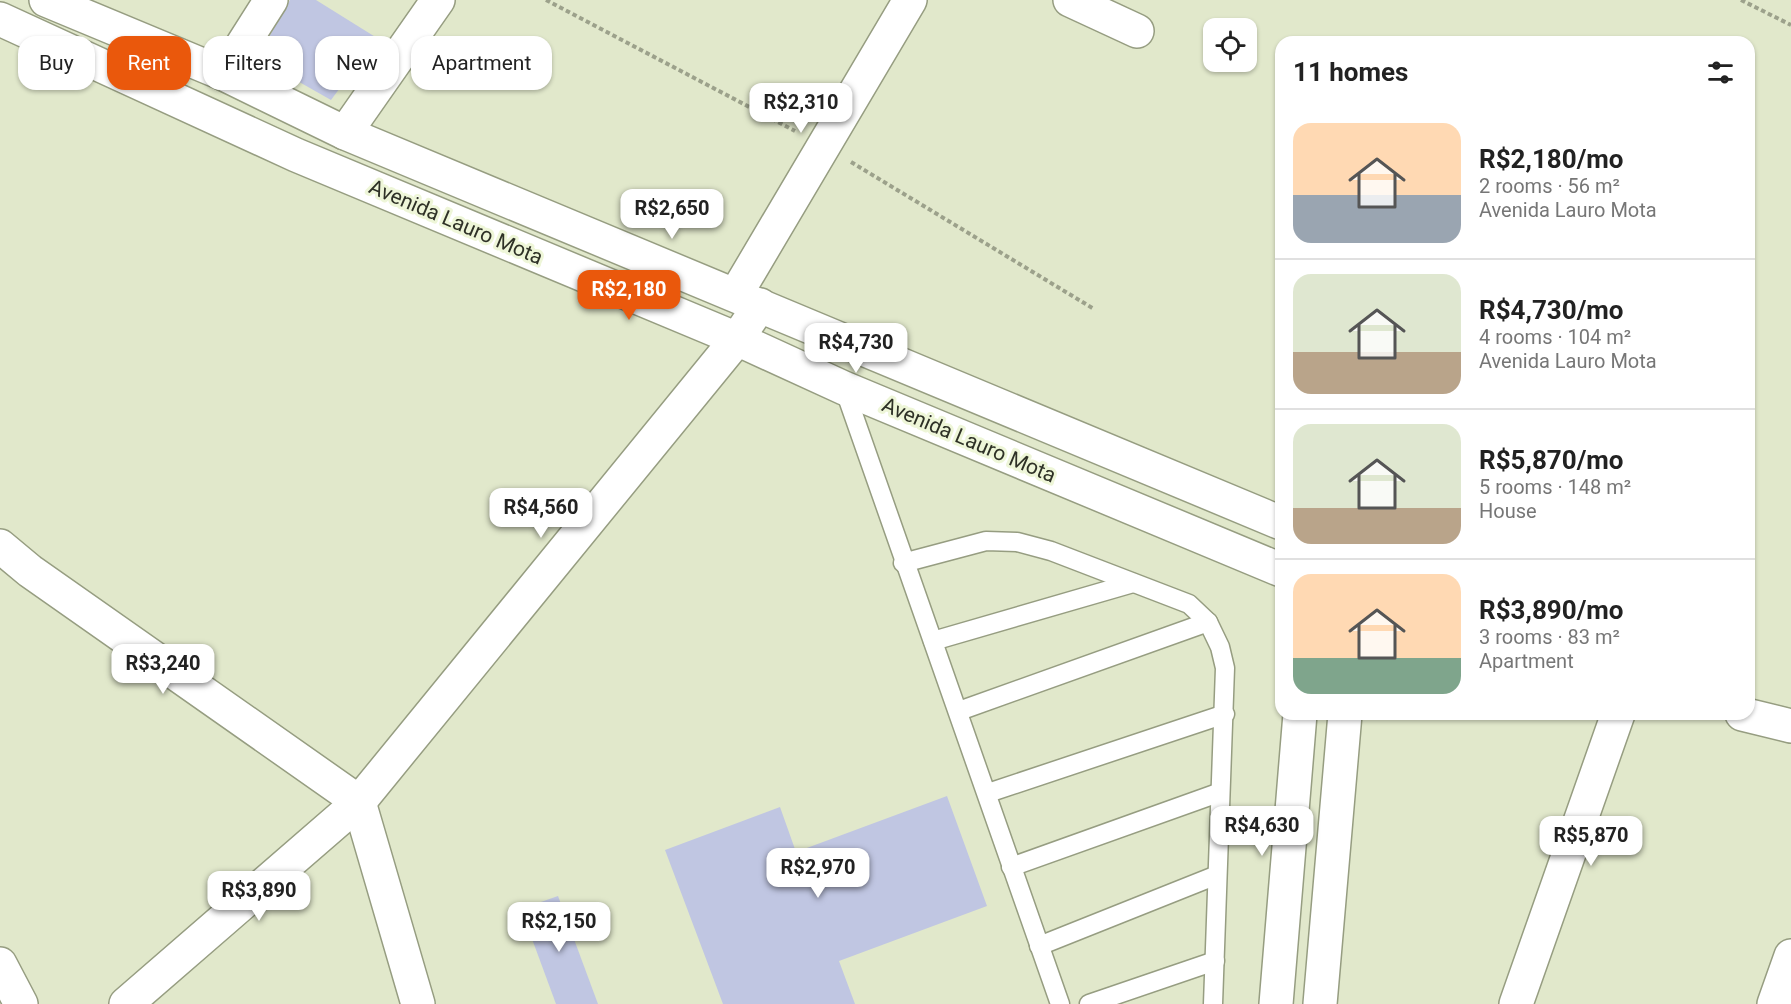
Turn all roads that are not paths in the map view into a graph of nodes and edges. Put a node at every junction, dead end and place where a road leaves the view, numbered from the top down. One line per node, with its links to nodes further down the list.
1 (46, 0): 9 (street, Avenida Lauro Mota)
2 (271, 0): 8 (street)
3 (438, 0): 11 (street)
4 (910, 0): 13 (street)
5 (1070, 0): 7 (street)
6 (0, 19): 12 (street, Avenida Lauro Mota)
7 (1137, 32)
8 (248, 36)
9 (203, 65)
10 (257, 90): 11 (street, Avenida Lauro Mota)
11 (331, 126): 12 (street); 13 (street, Avenida Lauro Mota)
12 (296, 155): 14 (street, Avenida Lauro Mota)
13 (748, 300): 14 (street); 15 (street, Avenida Lauro Mota)
14 (737, 339): 16 (street, Avenida Lauro Mota); 33 (street)
15 (847, 342): 16 (street); 17 (street, Avenida Lauro Mota)
16 (834, 384): 19 (lane); 20 (street, Avenida Lauro Mota)
17 (1275, 520)
18 (0, 546): 33 (street)
19 (903, 563): 21 (lane); 23 (lane)
20 (1275, 568)
21 (1133, 583): 22 (lane); 23 (lane)
22 (1208, 622): 24 (lane); 25 (lane)
23 (933, 641): 24 (lane)
24 (959, 711): 31 (lane)
25 (1225, 714): 31 (lane); 32 (lane)
26 (1755, 717): 30 (street)
27 (1300, 720): 46 (street)
28 (1344, 720): 47 (street)
29 (1616, 720): 48 (street)
30 (1791, 726)
31 (988, 793): 34 (lane)
32 (1218, 793): 34 (lane); 35 (lane)
33 (359, 802): 41 (street); 42 (street)
34 (1011, 867): 36 (lane)
35 (1217, 875): 36 (lane); 38 (lane)
36 (1039, 946): 43 (lane)
37 (1791, 956): 49 (street)
38 (1215, 961): 44 (lane); 45 (lane)
39 (0, 964): 40 (street)
40 (21, 1004)
41 (126, 1004)
42 (418, 1004)
43 (1060, 1004)
44 (1089, 1004)
45 (1213, 1004)
46 (1276, 1004)
47 (1320, 1004)
48 (1516, 1004)
49 (1774, 1004)

